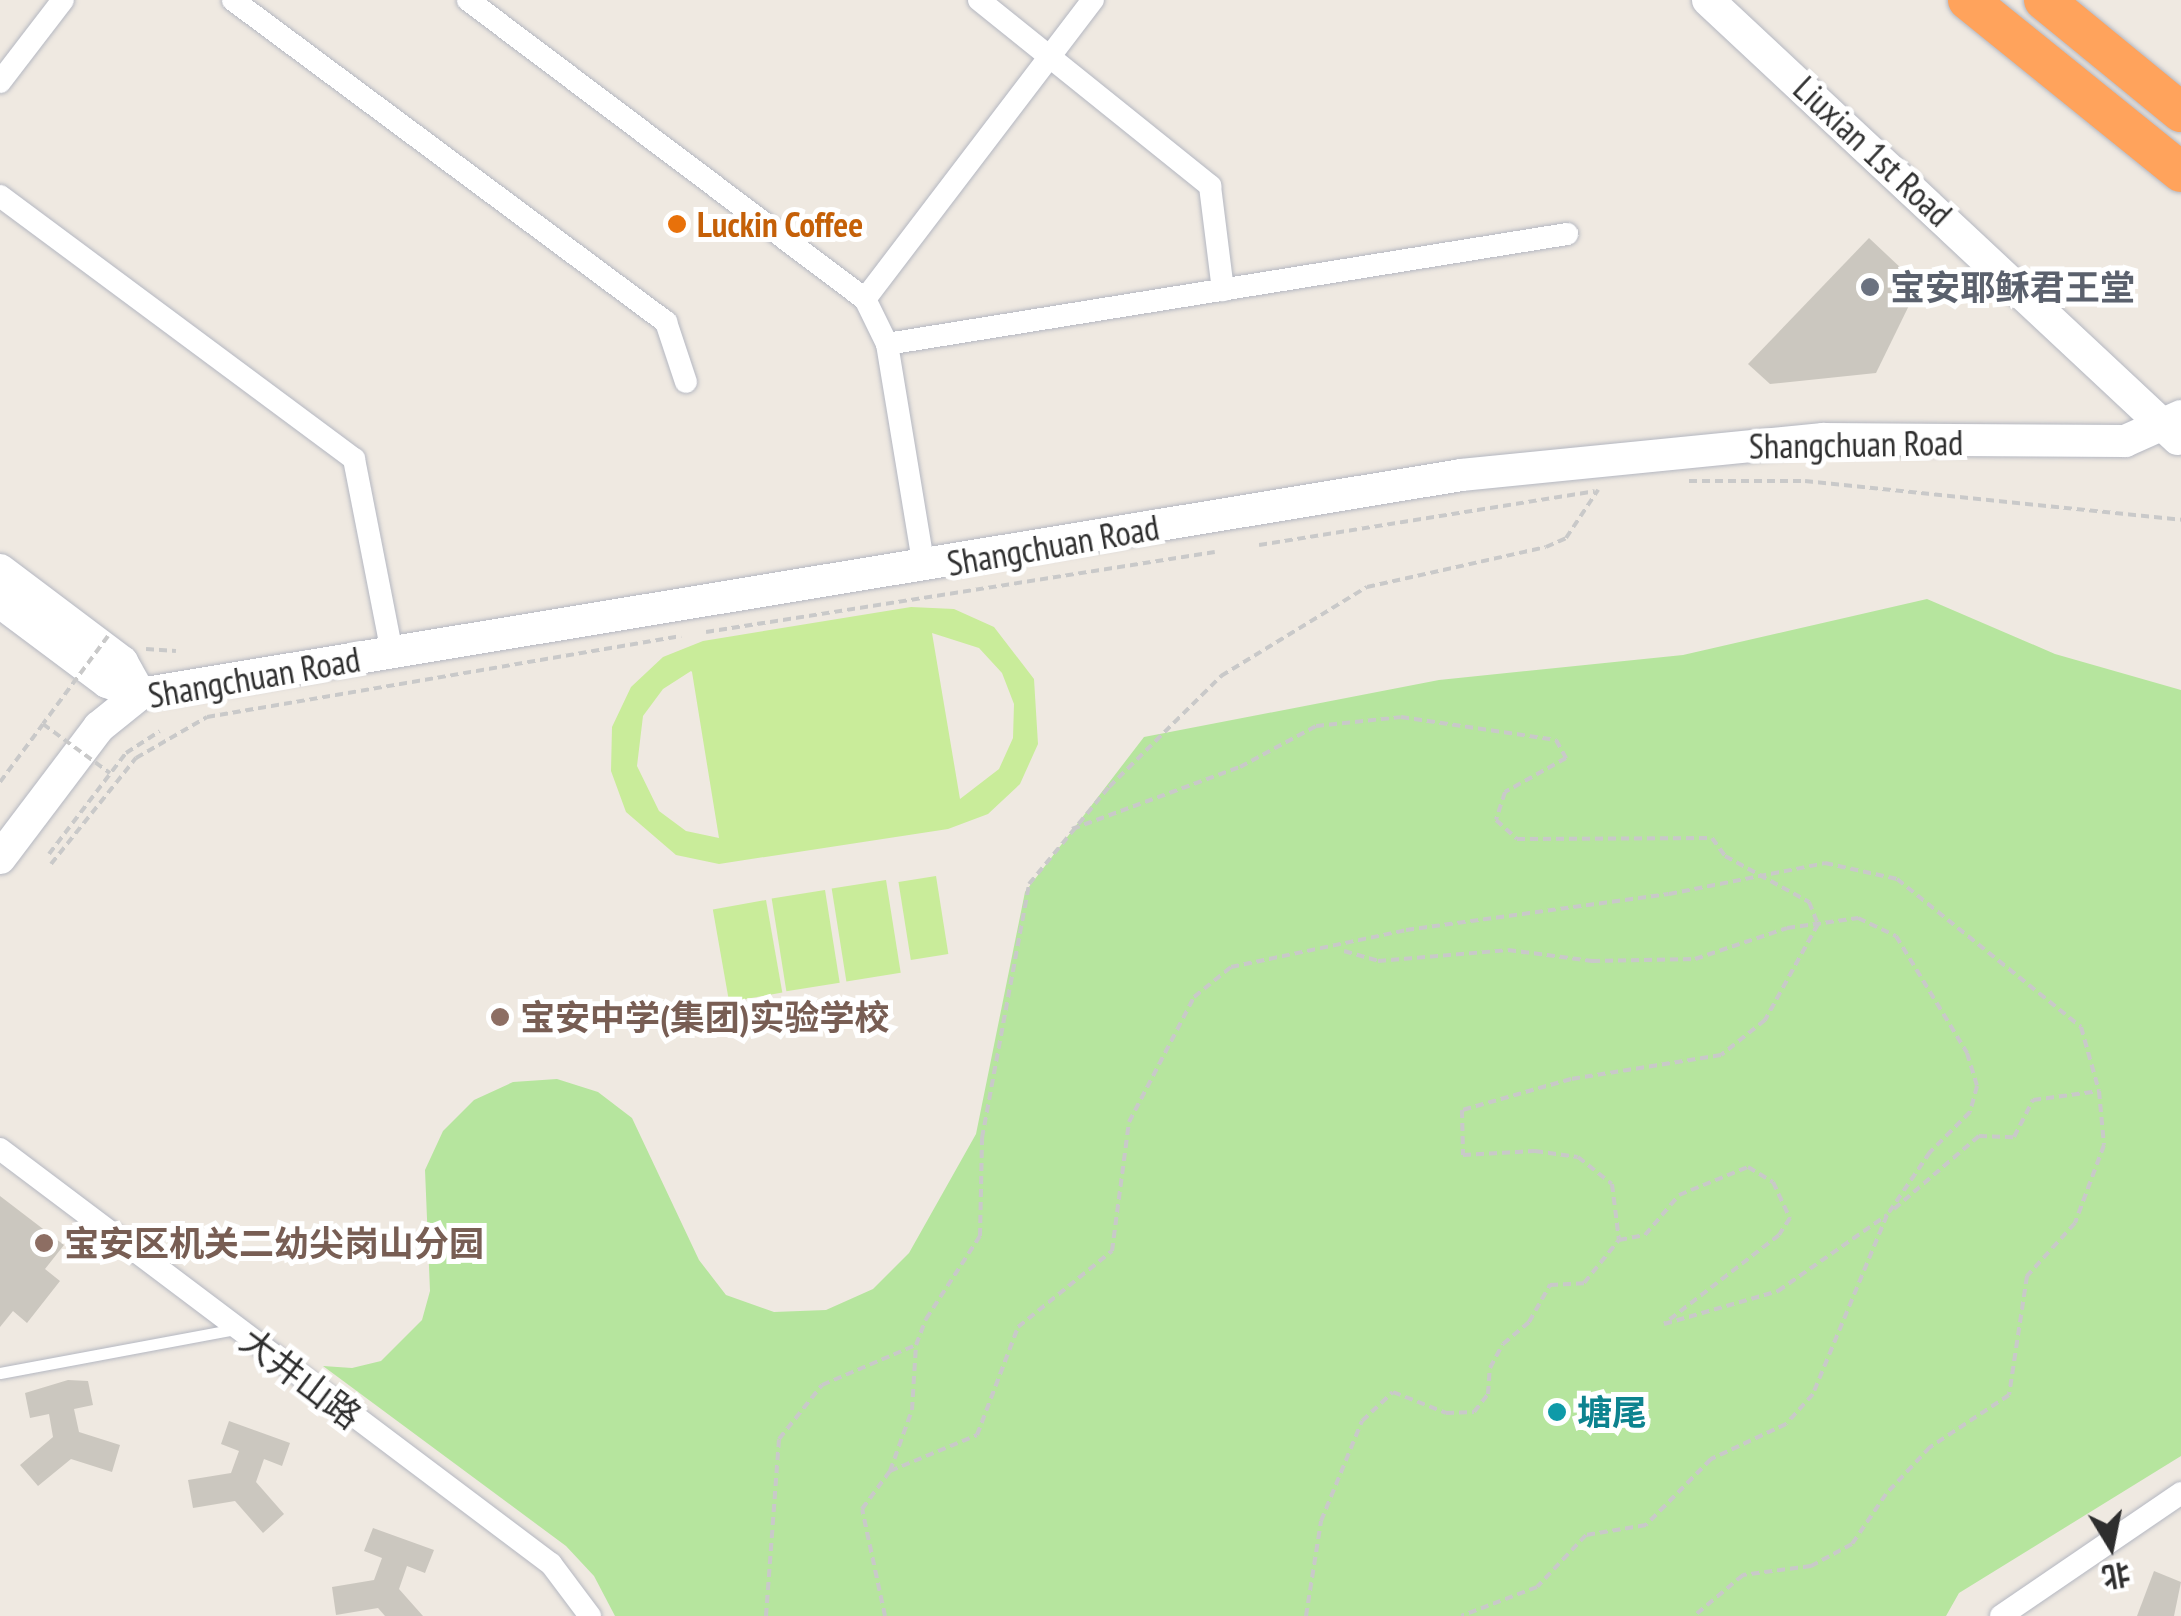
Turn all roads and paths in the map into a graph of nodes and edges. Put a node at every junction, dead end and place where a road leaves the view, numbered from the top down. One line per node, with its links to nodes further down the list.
1 (63, 0): 10 (street)
2 (232, 0): 18 (street)
3 (468, 0): 16 (street)
4 (980, 0): 9 (street)
5 (1093, 0): 9 (street)
6 (1708, 0): 19 (main road, Liuxian 1st Road)
7 (1968, 0): 12 (highway)
8 (2044, 0): 11 (highway)
9 (1051, 55): 15 (street); 16 (street)
10 (0, 82)
11 (2181, 112)
12 (2181, 172)
13 (0, 196): 32 (street)
14 (1567, 234): 15 (street)
15 (1224, 290): 17 (street)
16 (865, 299): 17 (street)
17 (888, 344): 26 (street)
18 (686, 382)
19 (2178, 430): 26 (main road, Shangchuan Road)
20 (1671, 483): 23 (path)
21 (1598, 490): 22 (path); 24 (path); 38 (path)
22 (1606, 490)
23 (2181, 520)
24 (1259, 545)
25 (1215, 552): 29 (path)
26 (924, 567): 32 (main road, Shangchuan Road)
27 (0, 570): 33 (main road)
28 (0, 602): 33 (main road)
29 (706, 632)
30 (108, 636): 34 (path, bridge)
31 (681, 636): 41 (path)
32 (392, 652): 33 (main road, Shangchuan Road)
33 (140, 694): 40 (main road, Shangchuan Road)
34 (43, 724): 36 (path, bridge); 37 (path)
35 (160, 731): 36 (path)
36 (110, 773): 39 (path)
37 (0, 782)
38 (1072, 829): 42 (path); 50 (path)
39 (49, 854)
40 (0, 858)
41 (51, 864)
42 (1752, 874): 43 (path); 44 (path); 45 (path)
43 (1818, 924): 44 (path); 47 (path); 48 (path)
44 (1340, 949): 52 (path)
45 (2099, 1092): 47 (path); 59 (path)
46 (0, 1150): 49 (street, 大井山路)
47 (1887, 1216): 48 (path); 58 (path)
48 (1619, 1240): 57 (path)
49 (236, 1329): 51 (lane); 54 (street, 大井山路)
50 (916, 1345): 52 (path); 55 (path)
51 (0, 1374)
52 (890, 1471): 56 (path)
53 (2181, 1493): 60 (street)
54 (590, 1616)
55 (766, 1616)
56 (886, 1616)
57 (1306, 1616)
58 (1460, 1616)
59 (1694, 1616)
60 (2000, 1616)

